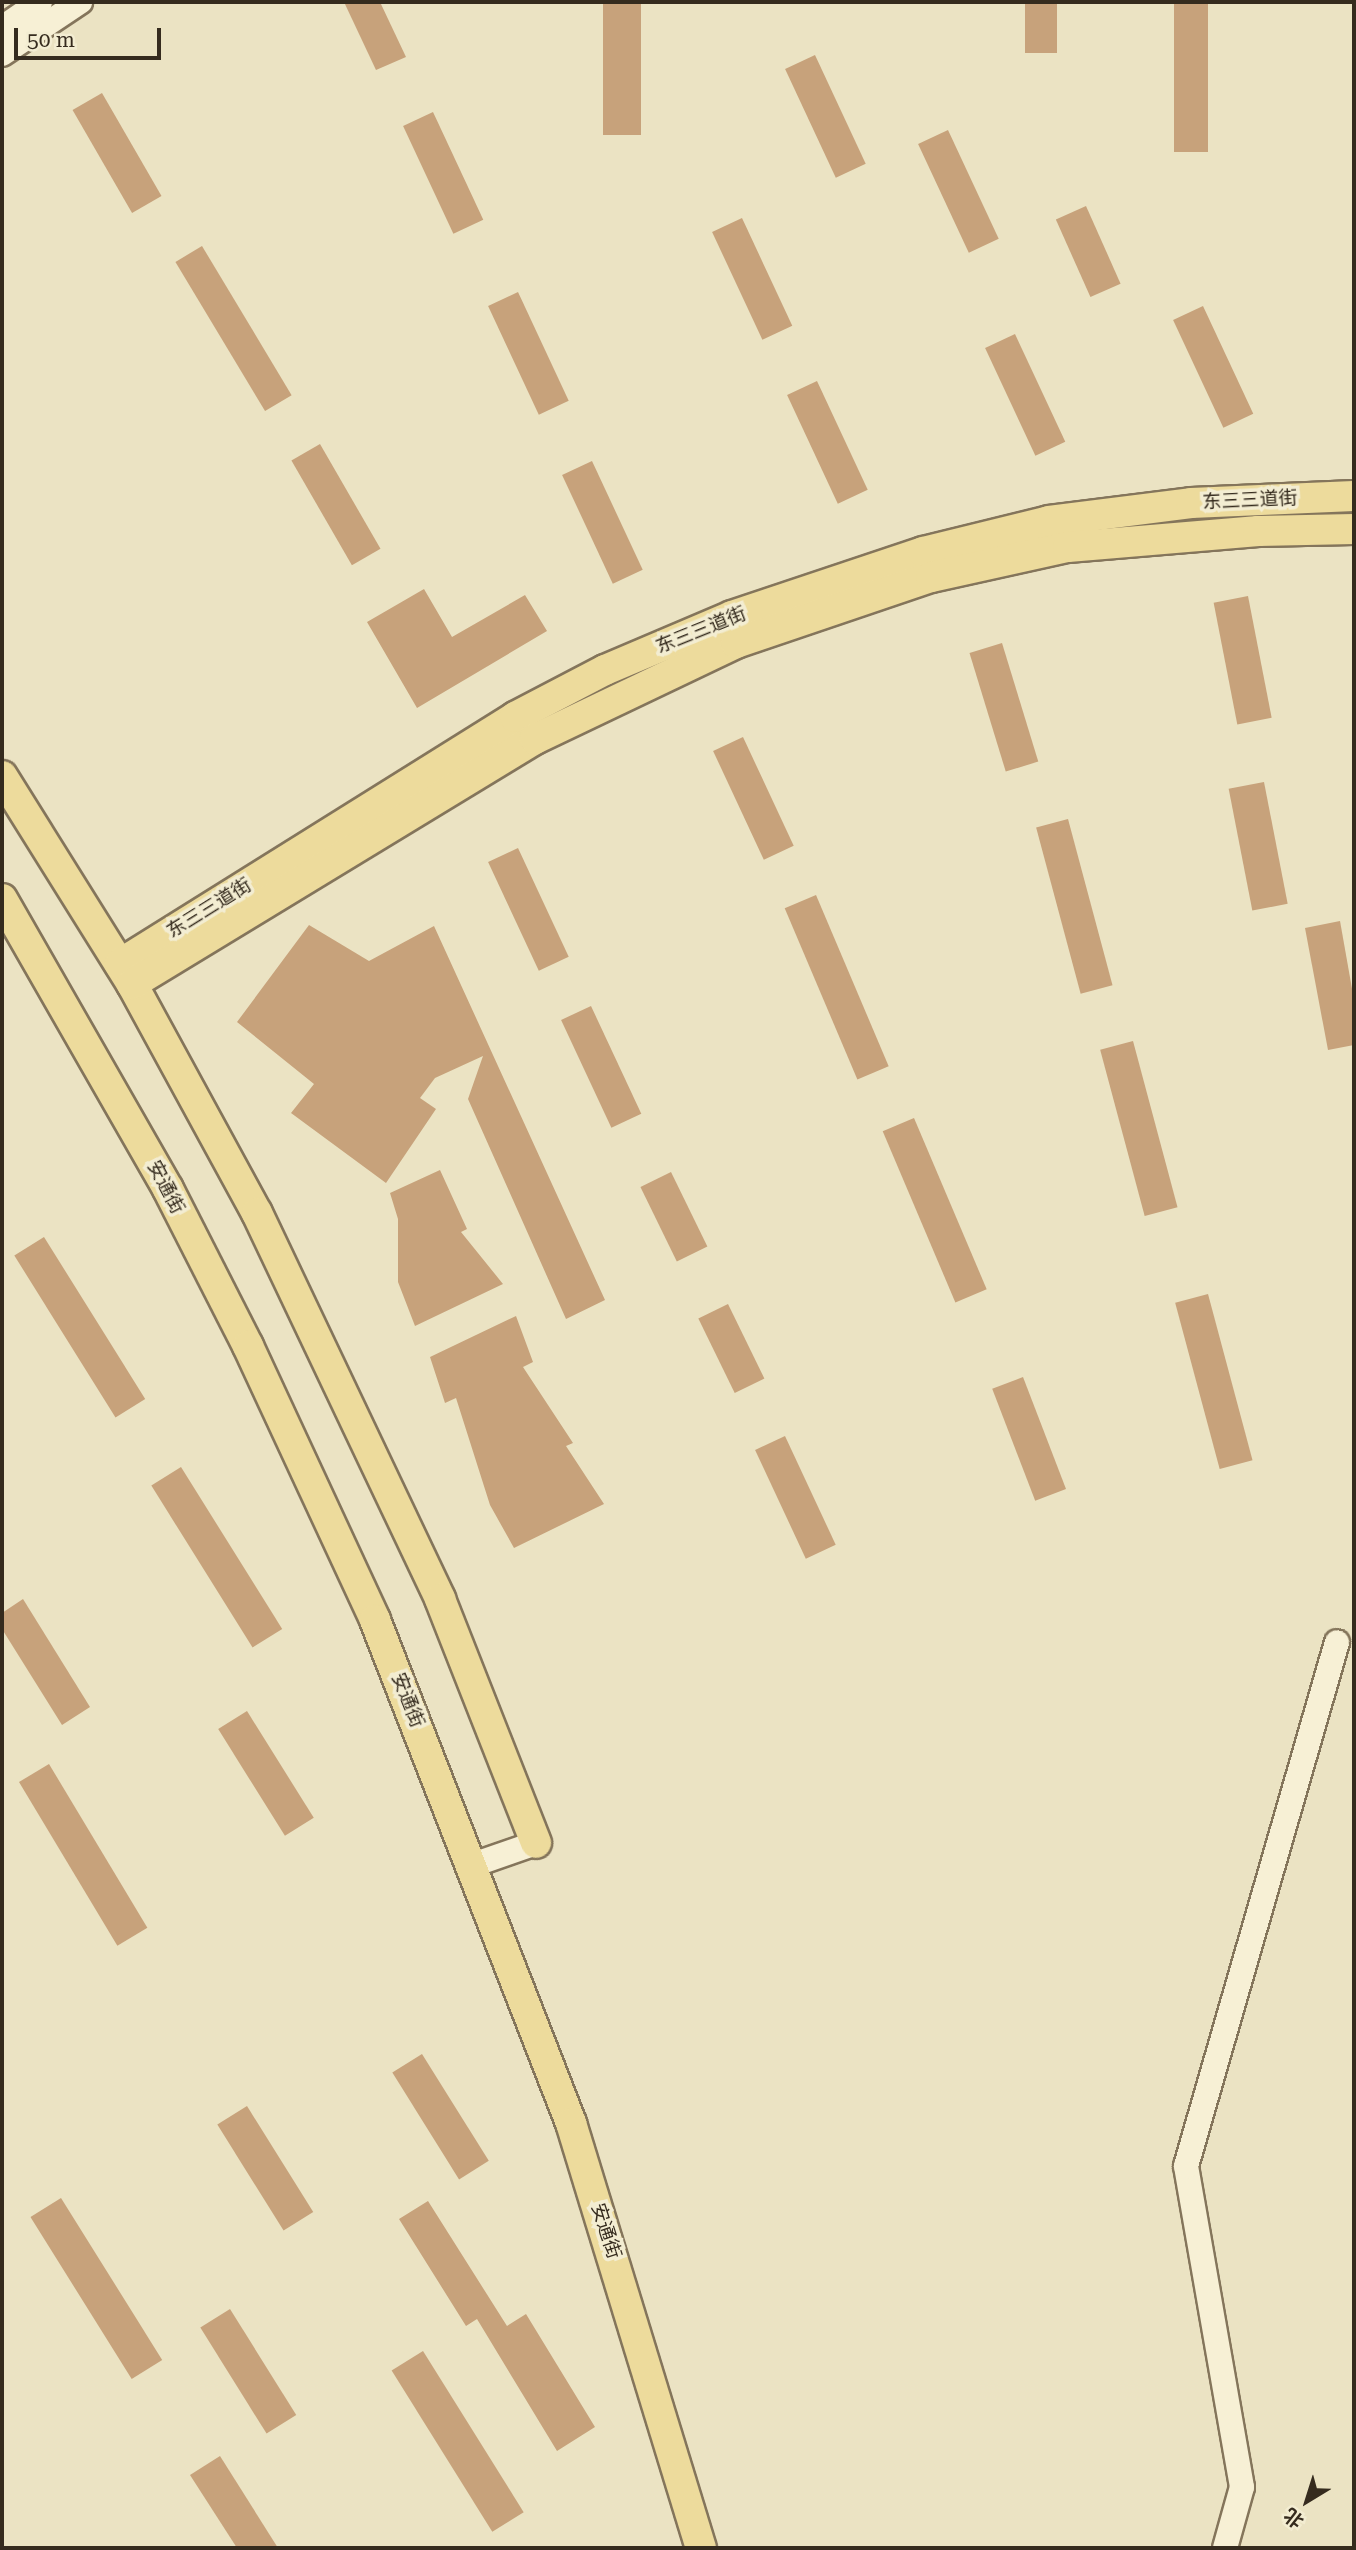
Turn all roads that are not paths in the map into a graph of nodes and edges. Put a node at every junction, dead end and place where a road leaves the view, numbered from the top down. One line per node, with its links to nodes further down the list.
1 (40, 2): 3 (street)
2 (80, 2): 4 (street)
3 (2, 28)
4 (2, 54)
5 (1354, 496): 9 (main road, 东三三道街)
6 (1354, 529): 9 (main road, 东三三道街)
7 (2, 776): 9 (main road)
8 (2, 899): 12 (main road, 安通街)
9 (126, 974): 11 (main road)
10 (1336, 1642): 14 (street)
11 (536, 1843): 12 (street)
12 (473, 1865): 13 (main road, 安通街)
13 (701, 2548)
14 (1225, 2548)

